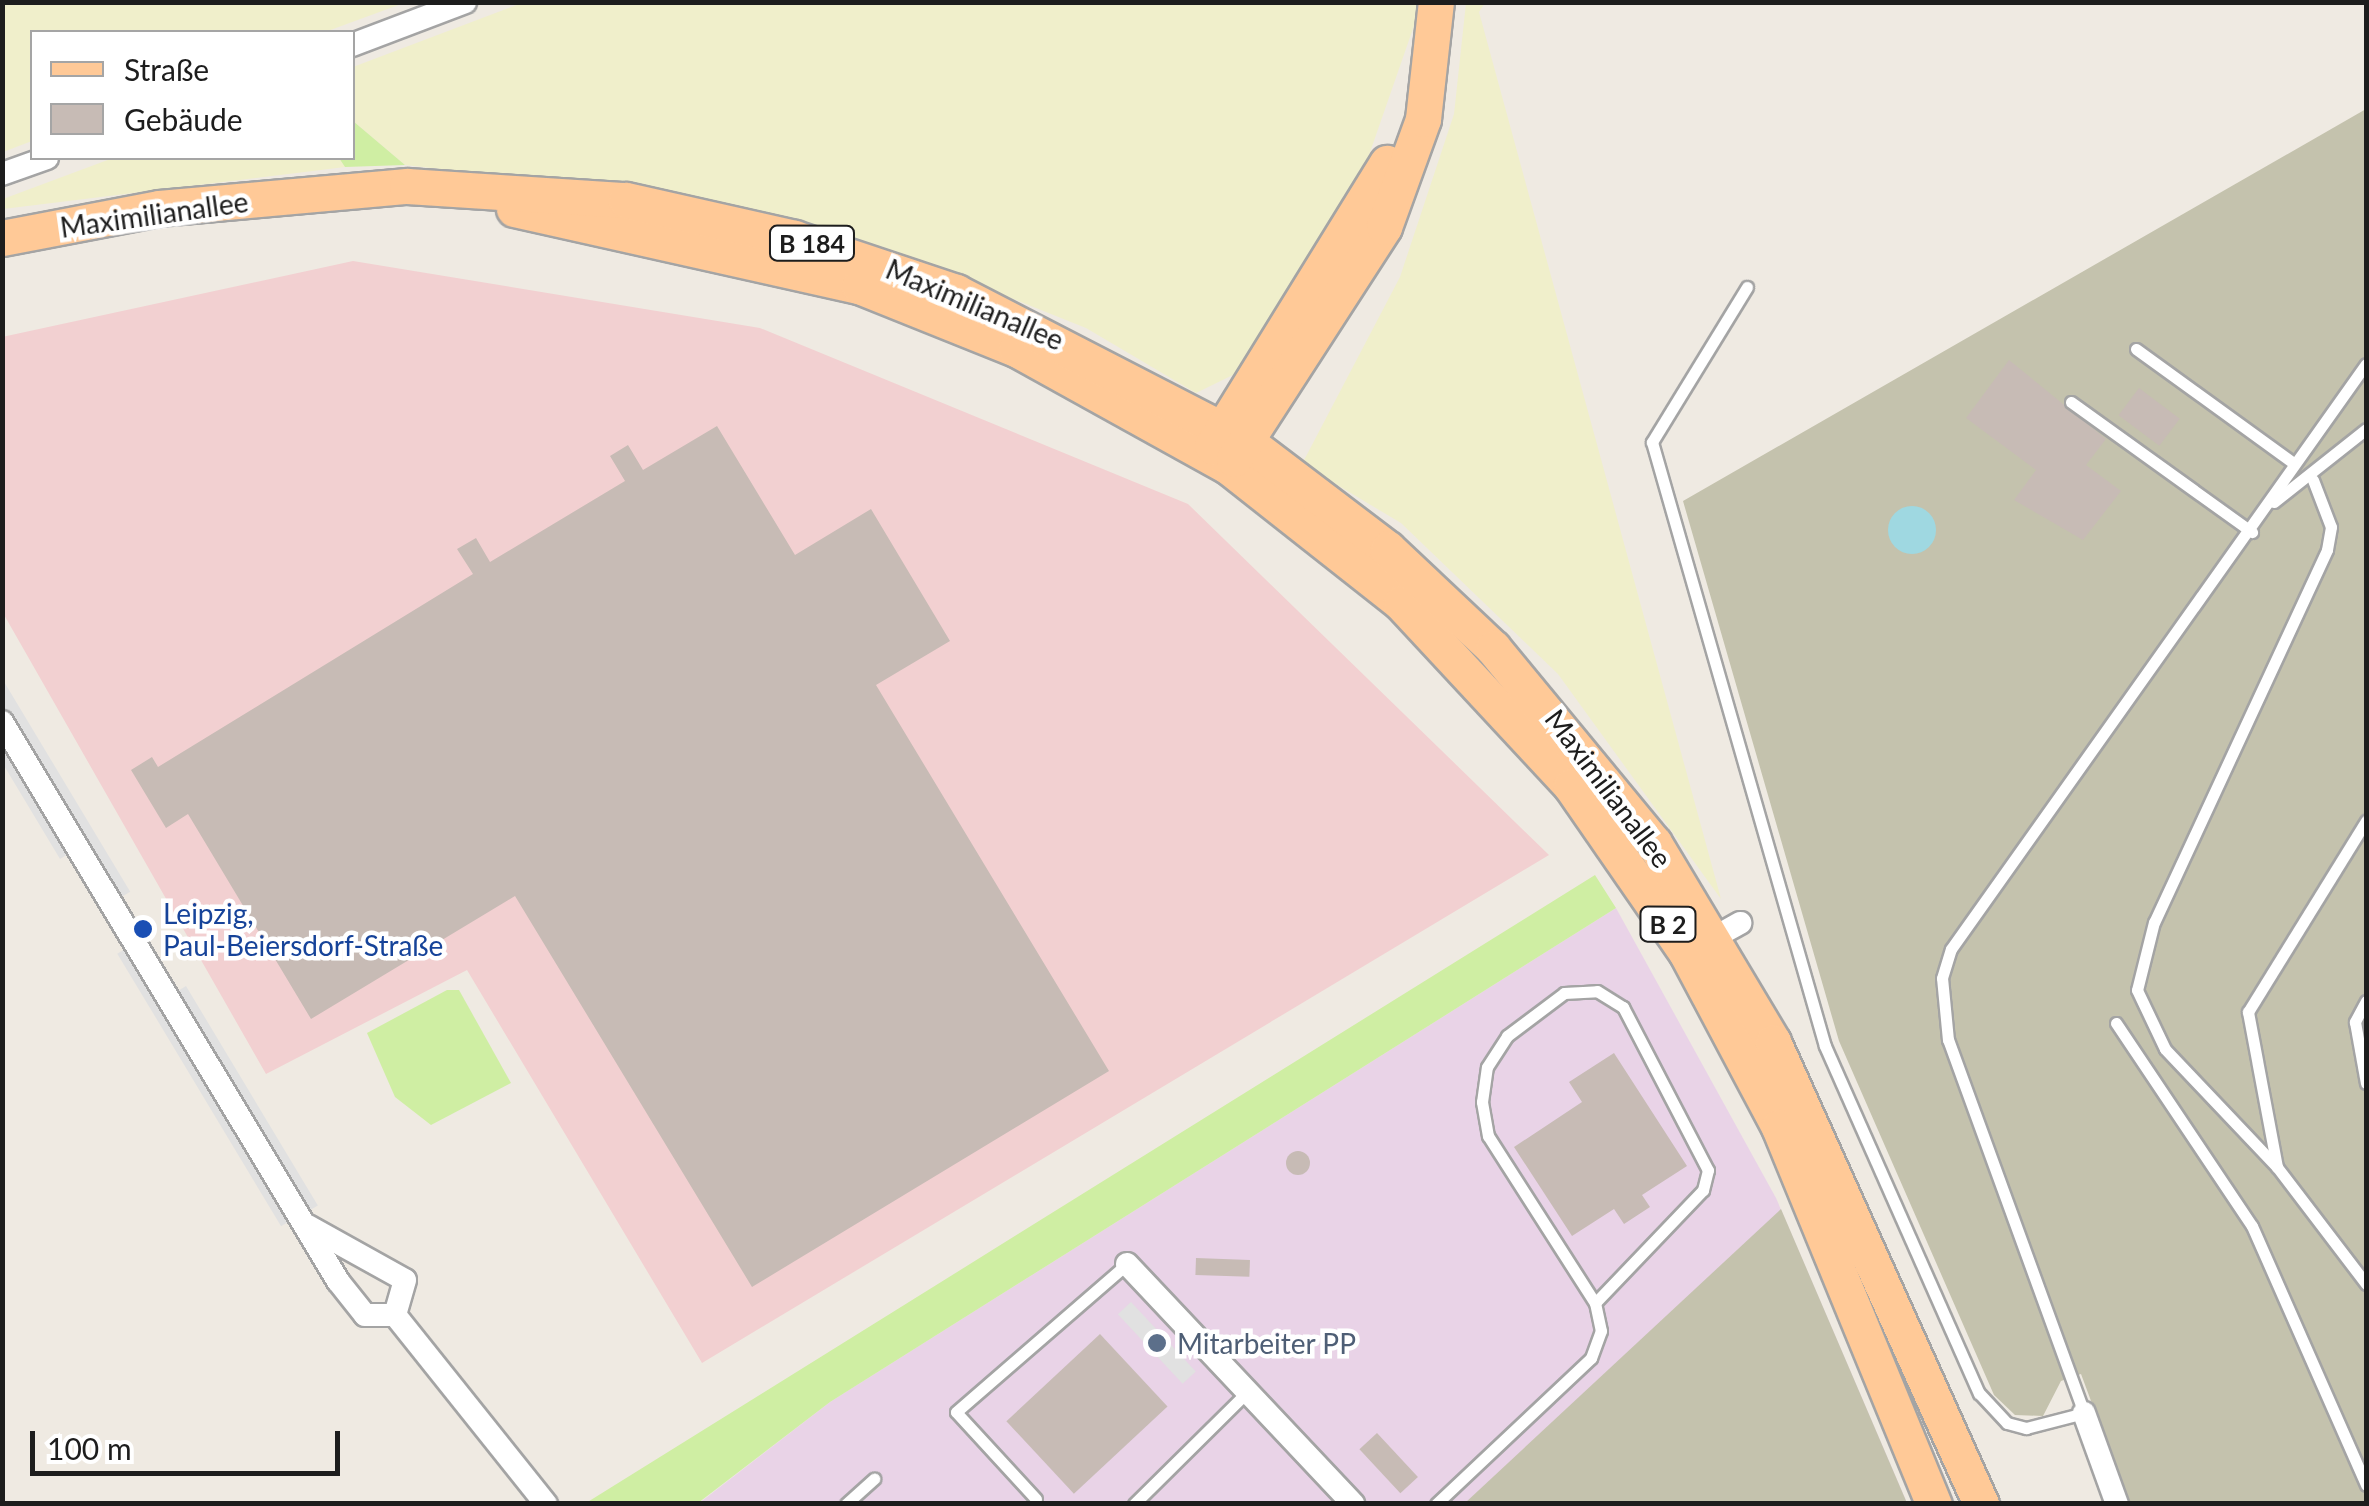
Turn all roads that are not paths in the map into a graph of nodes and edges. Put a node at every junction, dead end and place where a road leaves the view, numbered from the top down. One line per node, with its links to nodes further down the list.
1 (466, 2): 3 (street)
2 (1436, 2): 12 (main road)
3 (355, 44)
4 (41, 160): 5 (street)
5 (2, 174)
6 (2, 238): 12 (main road, Maximilianallee / B 184)
7 (1747, 287): 29 (lane)
8 (2136, 349): 13 (lane)
9 (2366, 364): 13 (lane)
10 (2071, 402): 16 (lane)
11 (2366, 429): 14 (lane)
12 (1227, 448): 38 (main road, Maximilianallee / B 2); 39 (main road, Maximilianallee / B 2)
13 (2292, 462): 15 (lane)
14 (2312, 480): 15 (lane); 22 (lane)
15 (2274, 502): 16 (lane)
16 (2252, 532): 29 (lane)
17 (2, 722): 23 (street)
18 (2366, 821): 22 (lane)
19 (2366, 1001): 21 (lane)
20 (2116, 1023): 31 (lane)
21 (2366, 1083)
22 (2277, 1167): 25 (lane)
23 (308, 1226): 27 (street); 27 (street)
24 (1127, 1264): 28 (street); 32 (lane)
25 (2366, 1284)
26 (1594, 1303): 26 (lane); 37 (lane)
27 (395, 1315): 33 (street)
28 (1248, 1392): 35 (lane); 36 (street)
29 (2084, 1414): 40 (street)
30 (874, 1478): 34 (lane)
31 (2366, 1486)
32 (1036, 1499)
33 (546, 1504)
34 (846, 1504)
35 (1134, 1504)
36 (1353, 1504)
37 (1436, 1504)
38 (1934, 1504)
39 (1980, 1504)
40 (2118, 1504)

